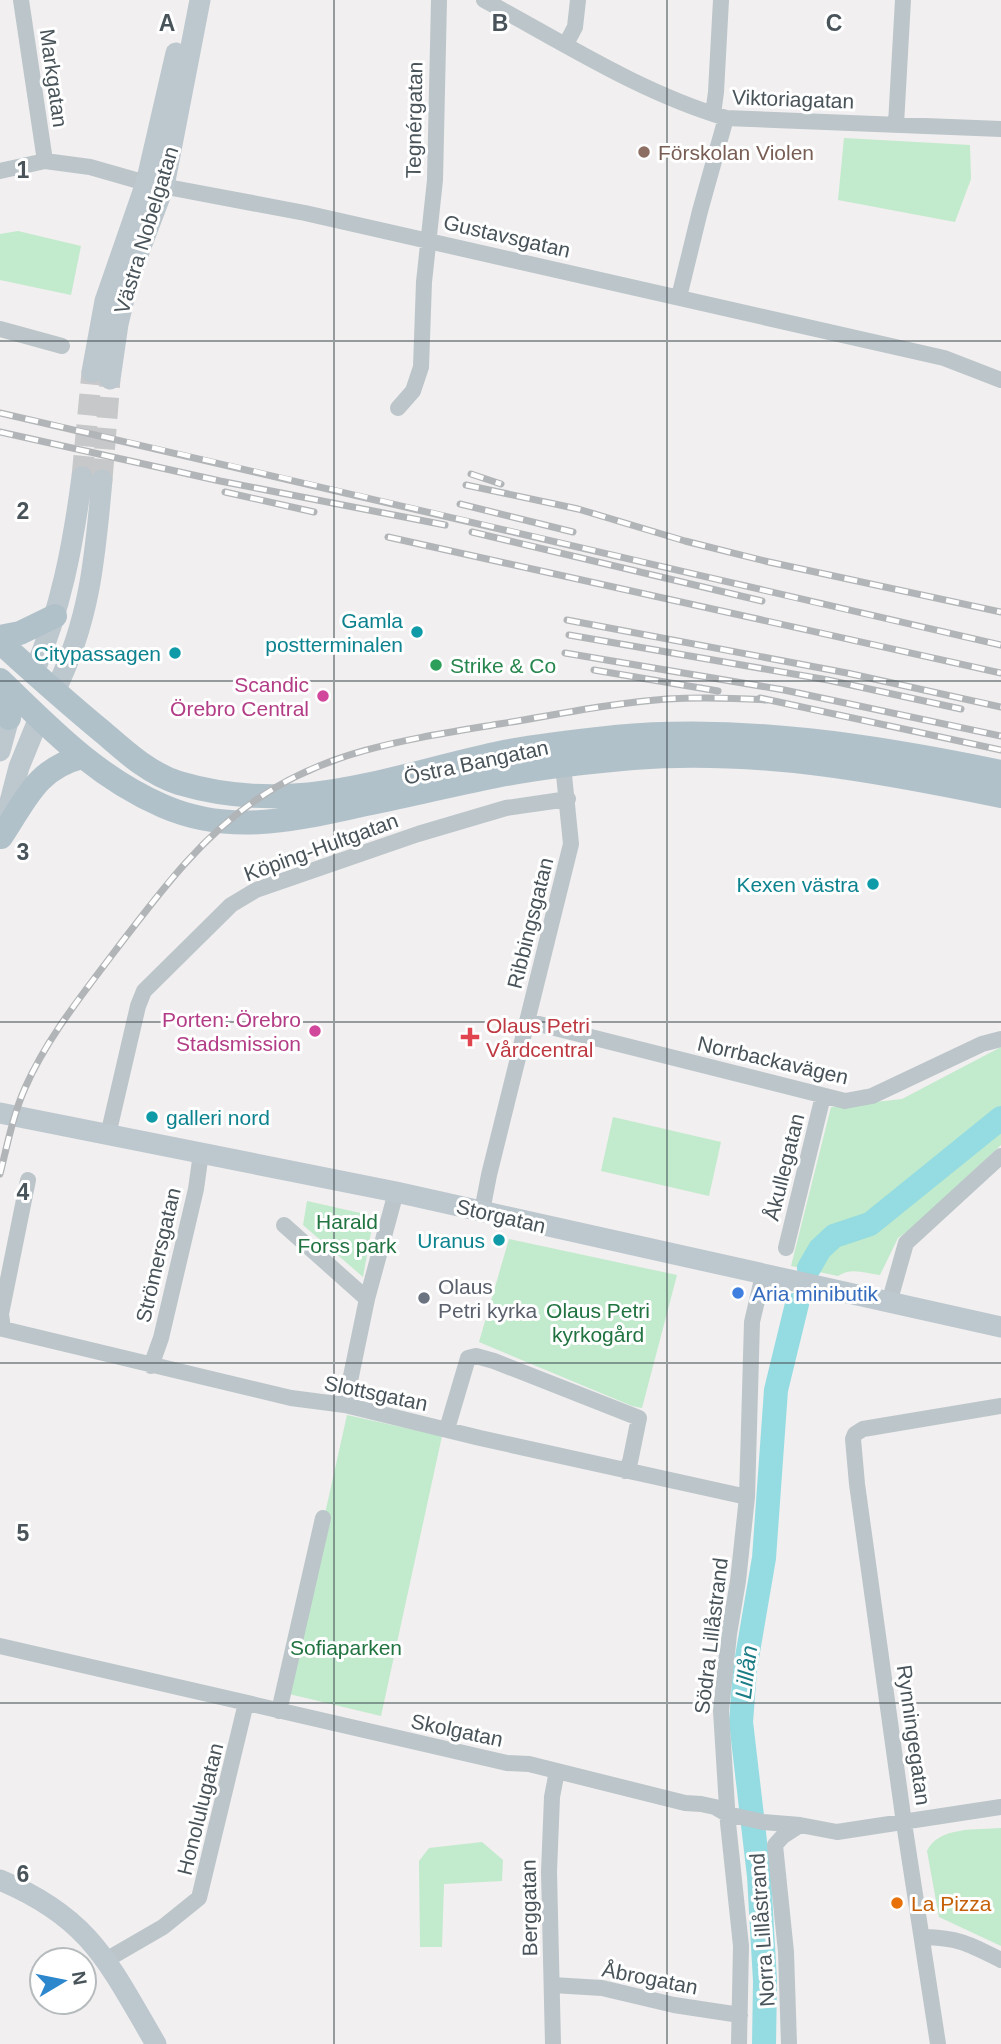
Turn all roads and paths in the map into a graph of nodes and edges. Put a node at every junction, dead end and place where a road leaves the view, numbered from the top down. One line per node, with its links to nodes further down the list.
1 (21, 0): 13 (street, Markgatan)
2 (188, 0): 15 (street, Västra Nobelgatan)
3 (200, 0): 15 (street, Västra Nobelgatan)
4 (439, 0): 16 (street, Tegnérgatan)
5 (484, 0): 9 (street, Viktoriagatan)
6 (579, 0): 9 (street)
7 (721, 0): 10 (street)
8 (904, 0): 11 (street)
9 (566, 44): 10 (street, Viktoriagatan)
10 (720, 116): 11 (street, Viktoriagatan); 17 (street)
11 (896, 124): 12 (street, Viktoriagatan)
12 (1001, 129)
13 (45, 161): 14 (street, Gustavsgatan); 15 (street, Gustavsgatan)
14 (0, 171)
15 (155, 184): 16 (street, Gustavsgatan); 20 (street, Västra Nobelgatan)
16 (427, 240): 17 (street, Gustavsgatan); 22 (street, Tegnérgatan)
17 (679, 297): 21 (street, Gustavsgatan)
18 (0, 330): 19 (street)
19 (62, 346)
20 (101, 375)
21 (1001, 380)
22 (398, 408)
23 (55, 616): 24 (main road); 27 (street); 28 (street)
24 (0, 639): 28 (main road, Östra Bangatan)
25 (0, 662): 28 (main road)
26 (0, 680): 28 (main road, Östra Bangatan)
27 (55, 691): 28 (main road, Östra Bangatan); 29 (main road); 34 (main road, Östra Bangatan)
28 (18, 695): 29 (main road, Östra Bangatan); 30 (street)
29 (40, 718): 32 (main road, Östra Bangatan); 38 (street)
30 (0, 751)
31 (561, 755): 33 (main road, Östra Bangatan); 34 (main road, Östra Bangatan); 35 (main road, Östra Bangatan); 36 (street, Ribbingsgatan); 37 (main road, Östra Bangatan)
32 (82, 757): 37 (main road, Östra Bangatan); 38 (main road)
33 (1001, 772)
34 (224, 793): 37 (main road)
35 (1001, 796)
36 (568, 799): 39 (street, Ribbingsgatan); 43 (street, Köping-Hultgatan)
37 (217, 820)
38 (1, 839)
39 (527, 1021): 41 (street, Norrbackavägen); 48 (street, Ribbingsgatan)
40 (1001, 1039): 41 (street, Norrbackavägen)
41 (823, 1096): 50 (street, Åkullegatan)
42 (0, 1113): 43 (street, Storgatan)
43 (108, 1135): 44 (street, Storgatan)
44 (201, 1153): 47 (street, Storgatan); 56 (street, Strömersgatan)
45 (1001, 1156): 53 (street)
46 (28, 1180): 54 (street)
47 (396, 1192): 48 (street, Storgatan); 52 (street)
48 (482, 1211): 51 (street, Storgatan)
49 (284, 1225): 52 (street)
50 (786, 1248)
51 (763, 1275): 53 (street, Storgatan); 61 (street, Södra Lillåstrand)
52 (367, 1299): 57 (street)
53 (889, 1303): 55 (street, Storgatan)
54 (1, 1323): 56 (street, Slottsgatan)
55 (1001, 1326)
56 (151, 1366): 57 (street, Slottsgatan)
57 (345, 1405): 59 (street, Slottsgatan)
58 (1001, 1406): 69 (street, Rynningegatan)
59 (447, 1429): 60 (street, Slottsgatan); 60 (street)
60 (625, 1471): 61 (street, Slottsgatan)
61 (747, 1497): 68 (street, Södra Lillåstrand)
62 (323, 1518): 65 (street)
63 (0, 1646): 64 (street, Skolgatan)
64 (246, 1703): 65 (street, Skolgatan); 73 (street, Honolulugatan)
65 (279, 1711): 66 (street, Skolgatan)
66 (557, 1771): 68 (street, Skolgatan); 75 (street, Berggatan)
67 (1001, 1807): 69 (street, Skolgatan)
68 (735, 1816): 70 (street, Skolgatan); 76 (street, Södra Lillåstrand)
69 (904, 1822): 70 (street, Skolgatan); 72 (street, Rynningegatan)
70 (800, 1825): 80 (street, Norra Lillåstrand)
71 (0, 1880): 73 (street)
72 (924, 1937): 74 (street); 81 (street, Rynningegatan)
73 (106, 1960): 77 (street)
74 (1001, 1960)
75 (552, 1985): 76 (street, Åbrogatan); 78 (street, Berggatan)
76 (740, 2015): 79 (street, Södra Lillåstrand)
77 (156, 2044)
78 (553, 2044)
79 (739, 2044)
80 (789, 2044)
81 (938, 2044)

